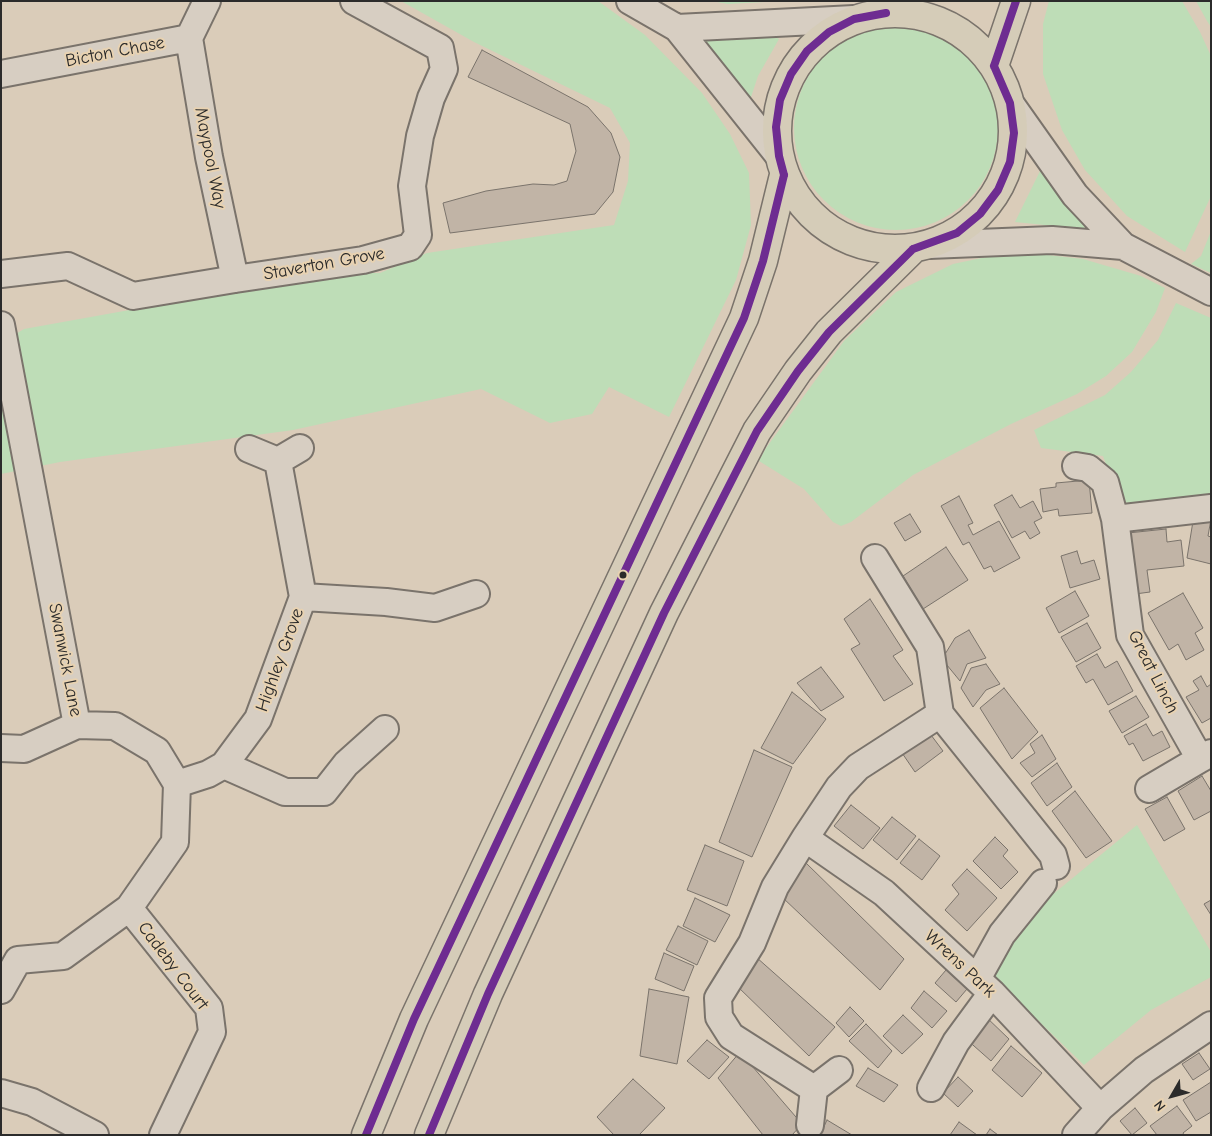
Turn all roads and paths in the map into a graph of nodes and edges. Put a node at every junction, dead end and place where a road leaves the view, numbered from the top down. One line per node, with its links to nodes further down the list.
1 (207, 1): 8 (street, Bicton Chase)
2 (354, 1): 16 (street, Staverton Grove)
3 (630, 1): 7 (street)
4 (1016, 1): 9 (highway)
5 (892, 7): 6 (highway); 9 (highway)
6 (854, 19): 7 (street); 12 (highway)
7 (677, 28): 12 (street)
8 (189, 38): 10 (street, Bicton Chase); 16 (street, Maypool Way)
9 (994, 66): 11 (highway)
10 (1, 74)
11 (1010, 103): 13 (street); 14 (highway)
12 (782, 165): 14 (highway); 47 (highway)
13 (1123, 246): 14 (street); 17 (street)
14 (921, 247): 48 (highway)
15 (1, 274): 16 (street, Staverton Grove)
16 (234, 278)
17 (1211, 292)
18 (1, 325): 27 (street, Swanwick Lane)
19 (249, 449): 25 (street, Highley Grove)
20 (1076, 466): 22 (street, Great Linch)
21 (1211, 508): 22 (street)
22 (1115, 520): 30 (street, Great Linch)
23 (876, 558): 26 (street)
24 (476, 594): 25 (street)
25 (303, 596): 31 (street, Highley Grove)
26 (940, 714): 34 (street); 36 (street)
27 (77, 726): 29 (street); 32 (street, Swanwick Lane)
28 (385, 729): 31 (street)
29 (1, 748)
30 (1206, 756): 33 (street, Great Linch)
31 (224, 765): 32 (street, Highley Grove)
32 (177, 784): 35 (street)
33 (1149, 789)
34 (805, 838): 36 (street, Wrens Park); 41 (street)
35 (129, 908): 37 (street); 46 (street, Cadeby Court)
36 (984, 986): 40 (street); 43 (street, Wrens Park)
37 (1, 990)
38 (1209, 1031): 43 (street)
39 (839, 1070): 41 (street)
40 (931, 1088)
41 (814, 1089): 44 (street)
42 (1, 1093): 45 (street)
43 (1100, 1108): 49 (street)
44 (810, 1124)
45 (94, 1135)
46 (163, 1135)
47 (366, 1135)
48 (429, 1135)
49 (1076, 1135)

